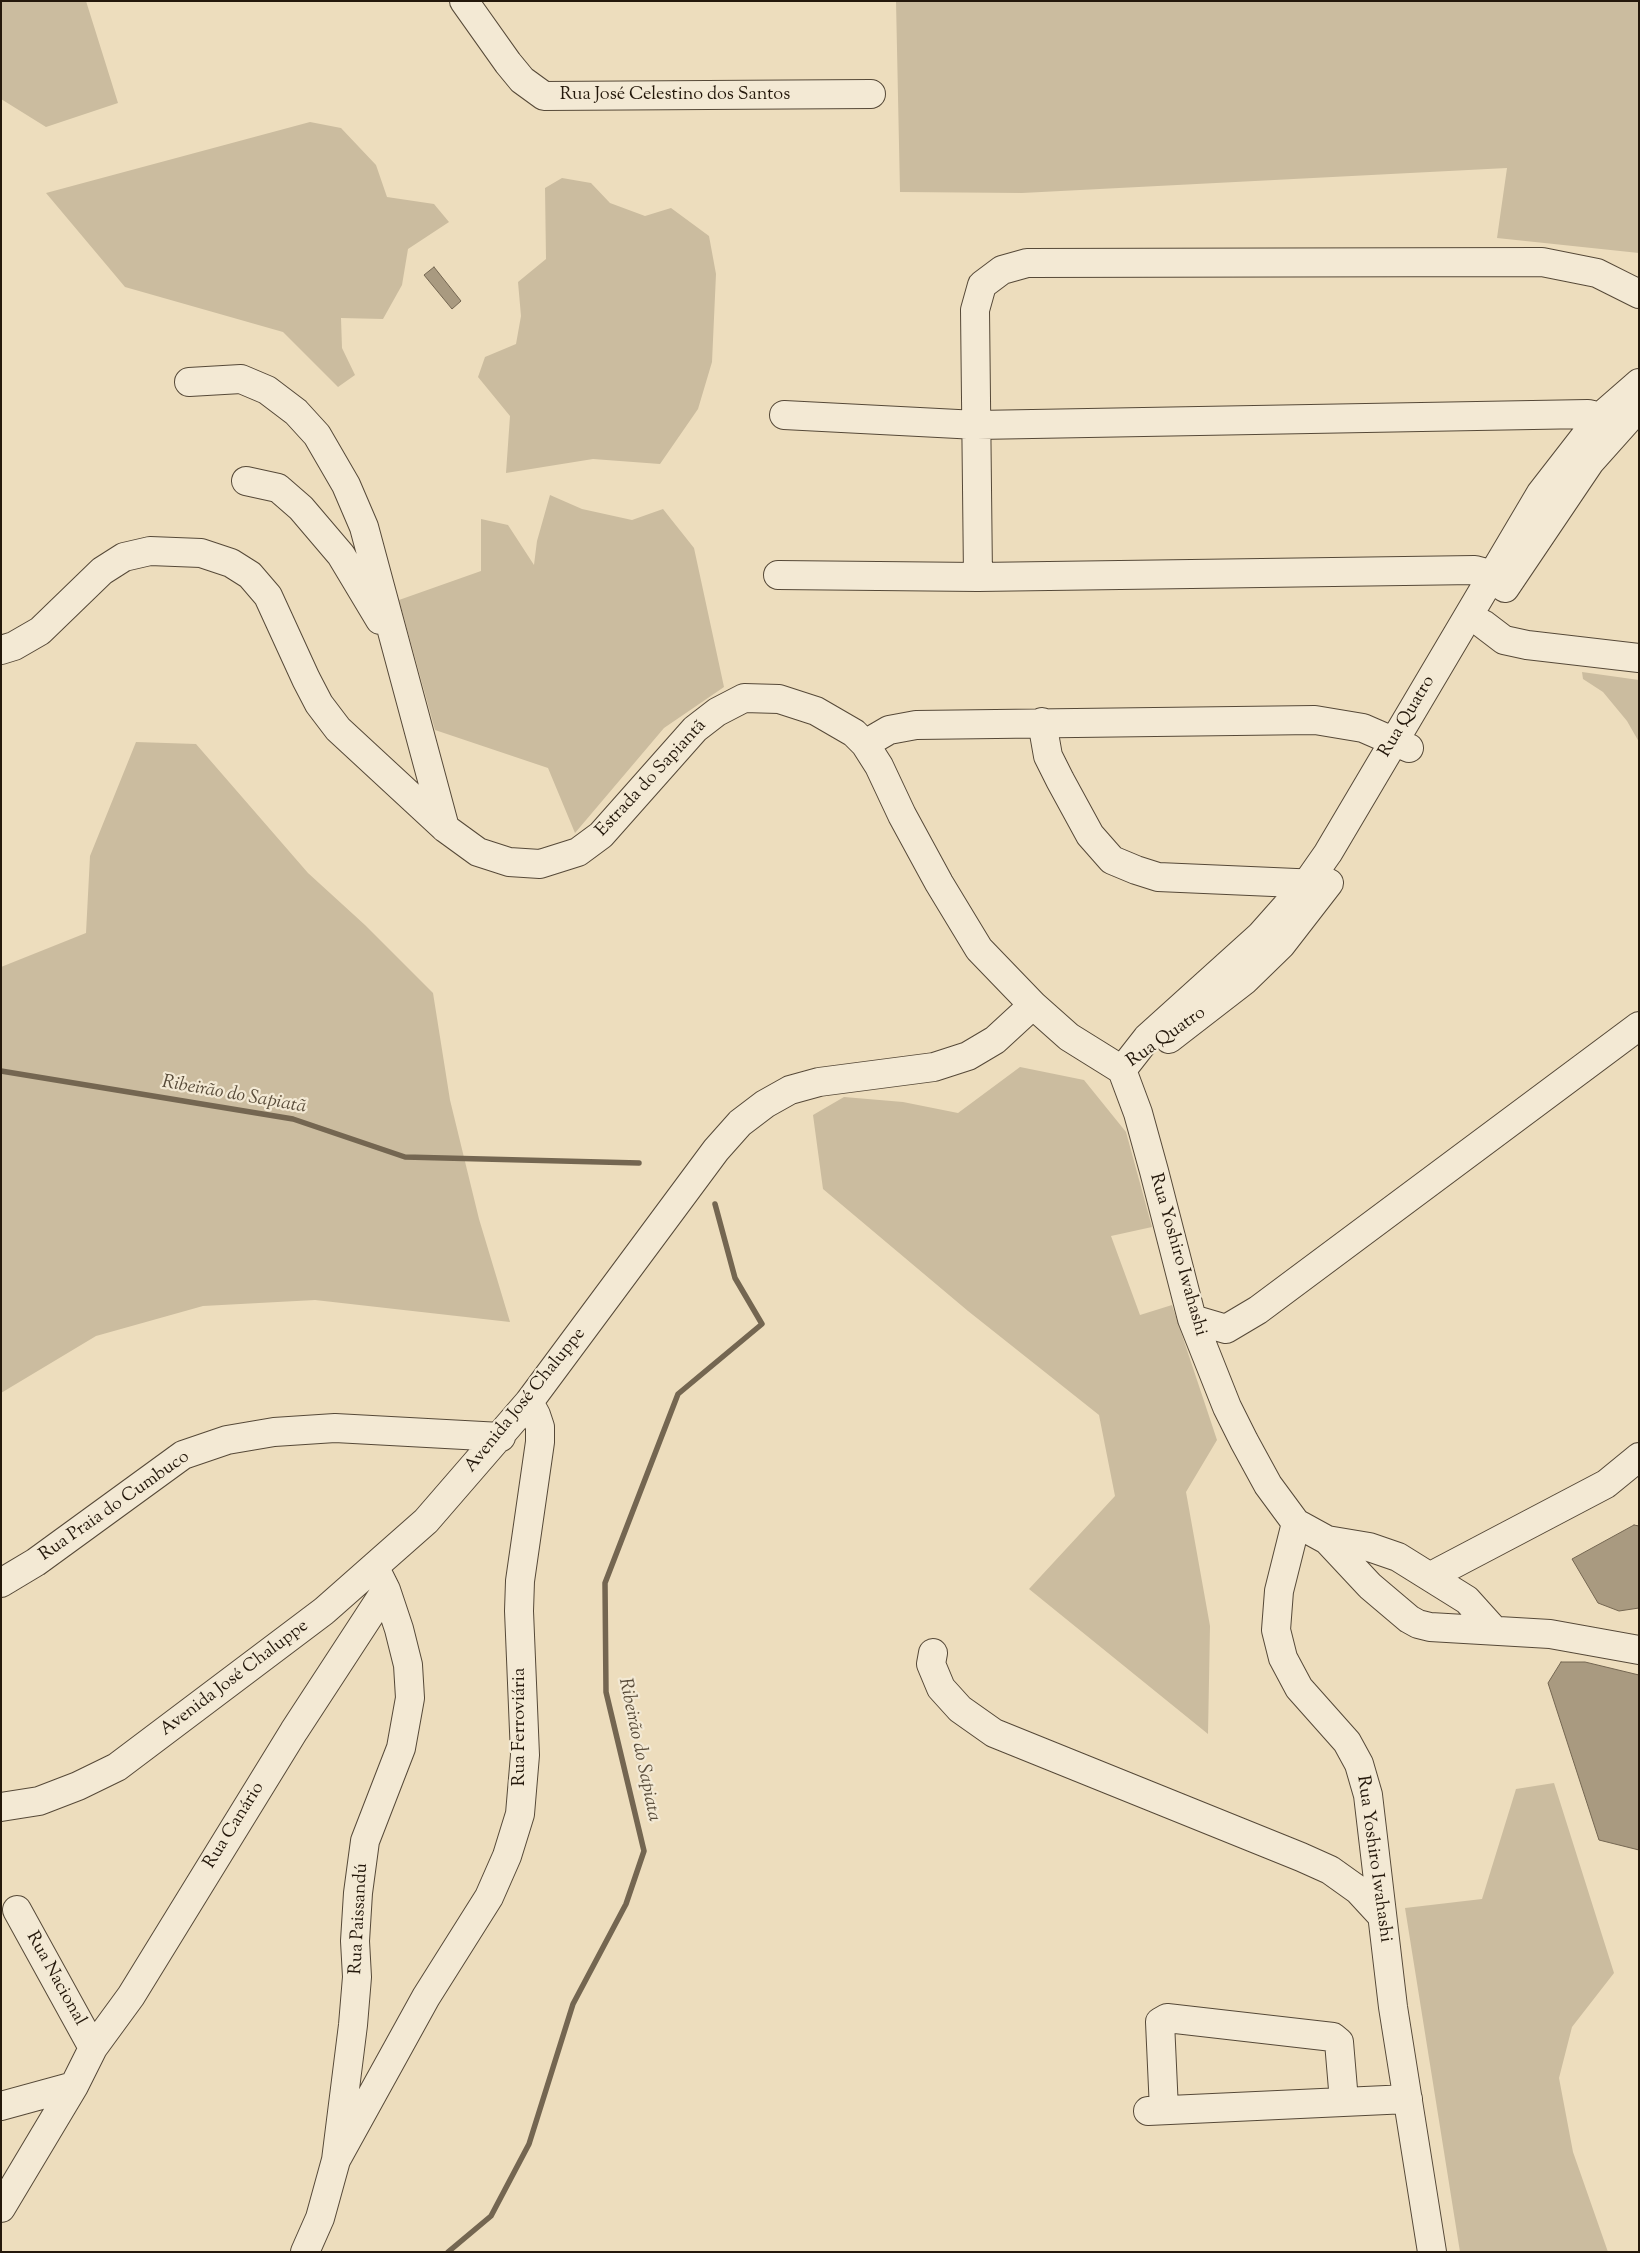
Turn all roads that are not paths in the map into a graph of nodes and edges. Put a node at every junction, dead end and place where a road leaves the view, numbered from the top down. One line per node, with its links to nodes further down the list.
1 (464, 1): 2 (street, Rua José Celestino dos Santos)
2 (871, 94)
3 (1639, 294): 8 (street)
4 (189, 382): 14 (street)
5 (1639, 383): 7 (street, Rua Quatro)
6 (784, 415): 8 (street)
7 (1621, 415): 8 (street); 12 (street, Rua Quatro)
8 (977, 425): 11 (street)
9 (246, 481): 14 (street)
10 (778, 575): 11 (street)
11 (978, 577): 12 (street)
12 (1501, 577): 13 (street, Rua Quatro); 19 (street, Rua Quatro)
13 (1483, 624): 16 (street); 19 (street, Rua Quatro)
14 (396, 647): 20 (street)
15 (1, 650): 20 (street, Estrada do Sapiantã)
16 (1639, 658)
17 (1042, 722): 18 (street); 19 (street); 21 (street)
18 (865, 744): 20 (street, Estrada do Sapiantã); 22 (street, Estrada do Sapiantã)
19 (1402, 745): 21 (street, Rua Quatro)
20 (445, 828)
21 (1318, 884): 24 (street, Rua Quatro)
22 (1033, 1005): 24 (street, Estrada do Sapiantã); 26 (street, Avenida José Chaluppe)
23 (1639, 1026): 25 (street)
24 (1122, 1070): 25 (street, Rua Yoshiro Iwahashi)
25 (1192, 1319): 29 (street, Rua Yoshiro Iwahashi)
26 (529, 1402): 27 (street, Avenida José Chaluppe); 45 (street, Rua Ferroviária)
27 (501, 1436): 32 (street, Avenida José Chaluppe); 33 (street, Rua Praia do Cumbuco)
28 (1639, 1457): 31 (street)
29 (1296, 1523): 30 (street); 39 (street, Rua Yoshiro Iwahashi)
30 (1327, 1540): 31 (street); 34 (street)
31 (1431, 1576): 34 (street)
32 (380, 1579): 37 (street, Avenida José Chaluppe); 40 (street, Rua Canário); 45 (street, Rua Paissandú)
33 (1, 1583)
34 (1494, 1630): 35 (street)
35 (1639, 1650)
36 (933, 1653): 39 (street)
37 (1, 1807)
38 (17, 1910): 40 (street, Rua Nacional)
39 (1382, 1916): 42 (street, Rua Yoshiro Iwahashi)
40 (93, 2048): 41 (street, Rua Canário)
41 (74, 2086): 44 (street); 46 (street, Rua Canário)
42 (1408, 2099): 43 (street); 48 (street, Rua Yoshiro Iwahashi)
43 (1344, 2101): 43 (street)
44 (1, 2106)
45 (336, 2160): 47 (street, Rua Paissandú)
46 (1, 2208)
47 (305, 2252)
48 (1432, 2252)

